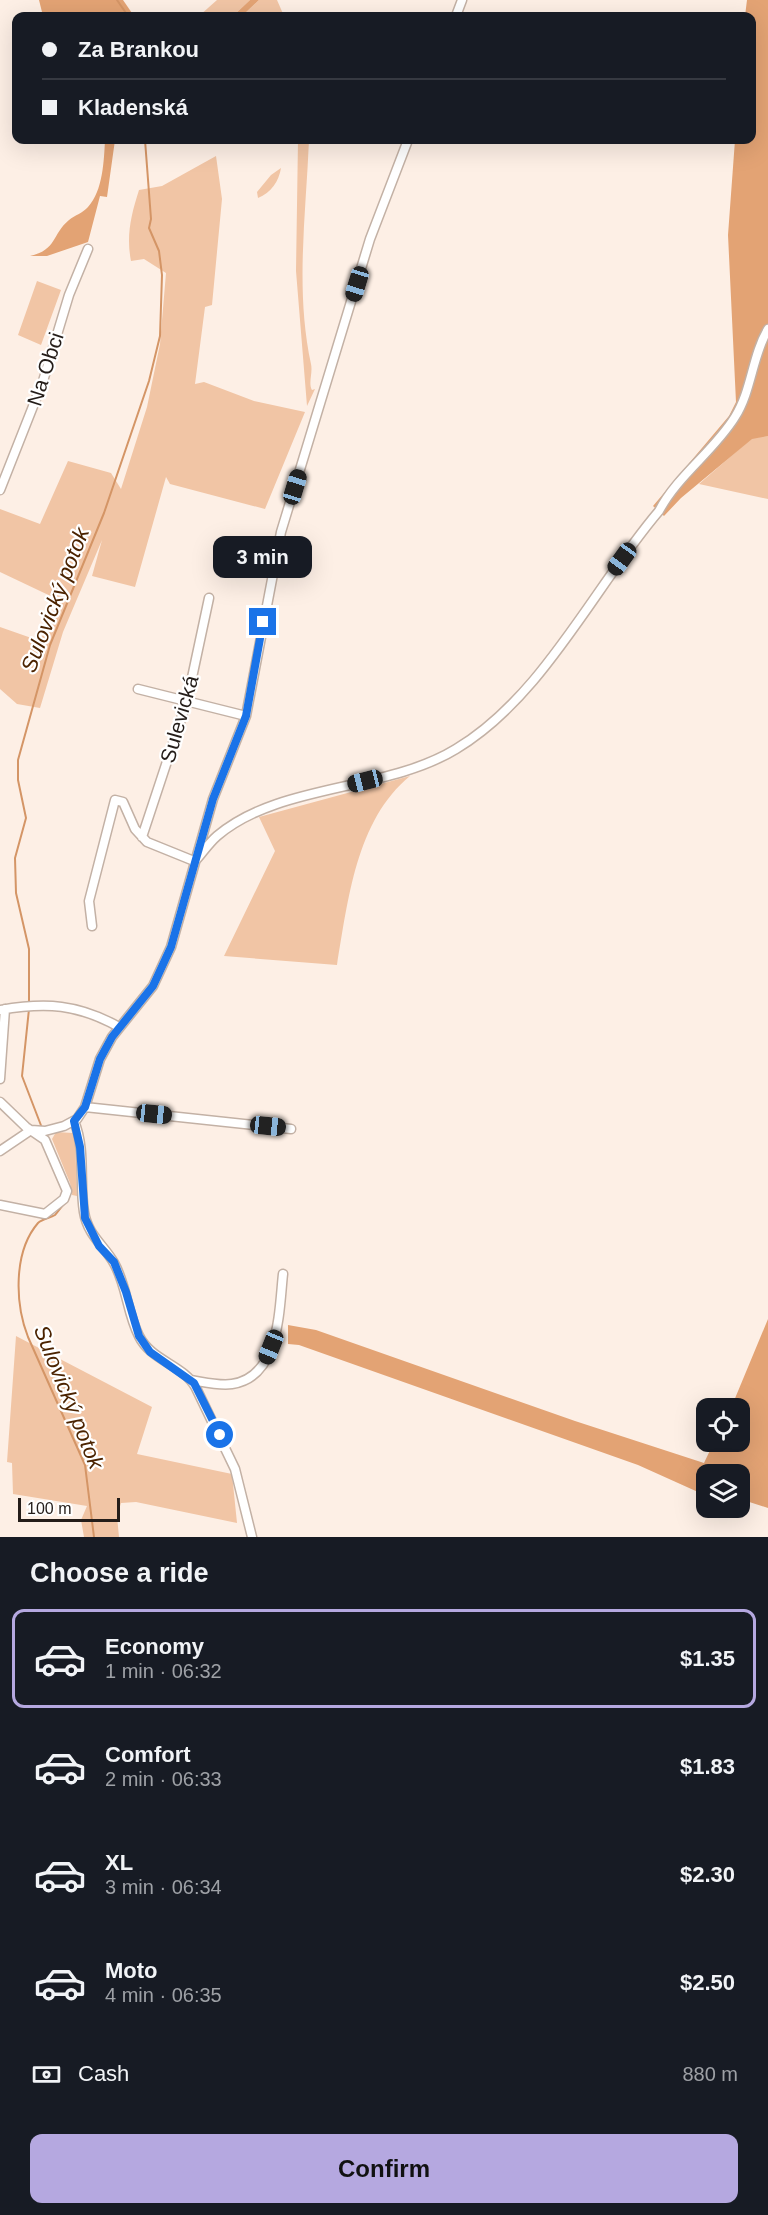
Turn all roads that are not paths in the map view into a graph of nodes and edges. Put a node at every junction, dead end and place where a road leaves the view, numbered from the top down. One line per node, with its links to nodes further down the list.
1 (406, 144): 8 (street)
2 (88, 249): 4 (street, Na Obci)
3 (768, 329): 10 (street)
4 (0, 490)
5 (209, 598): 7 (street, Sulevická)
6 (138, 688): 7 (street)
7 (187, 701): 8 (street); 9 (street, Sulevická)
8 (246, 716): 10 (street)
9 (142, 837): 10 (street); 11 (street)
10 (194, 861): 13 (street)
11 (92, 926)
12 (2, 1010): 13 (street); 14 (street)
13 (119, 1027): 16 (street)
14 (0, 1079)
15 (0, 1102): 19 (street)
16 (85, 1107): 17 (street); 18 (street)
17 (74, 1121): 19 (street); 23 (street)
18 (291, 1129)
19 (31, 1130): 20 (street); 21 (street)
20 (0, 1151)
21 (0, 1205)
22 (283, 1274): 23 (street)
23 (191, 1380): 24 (street)
24 (252, 1537)

